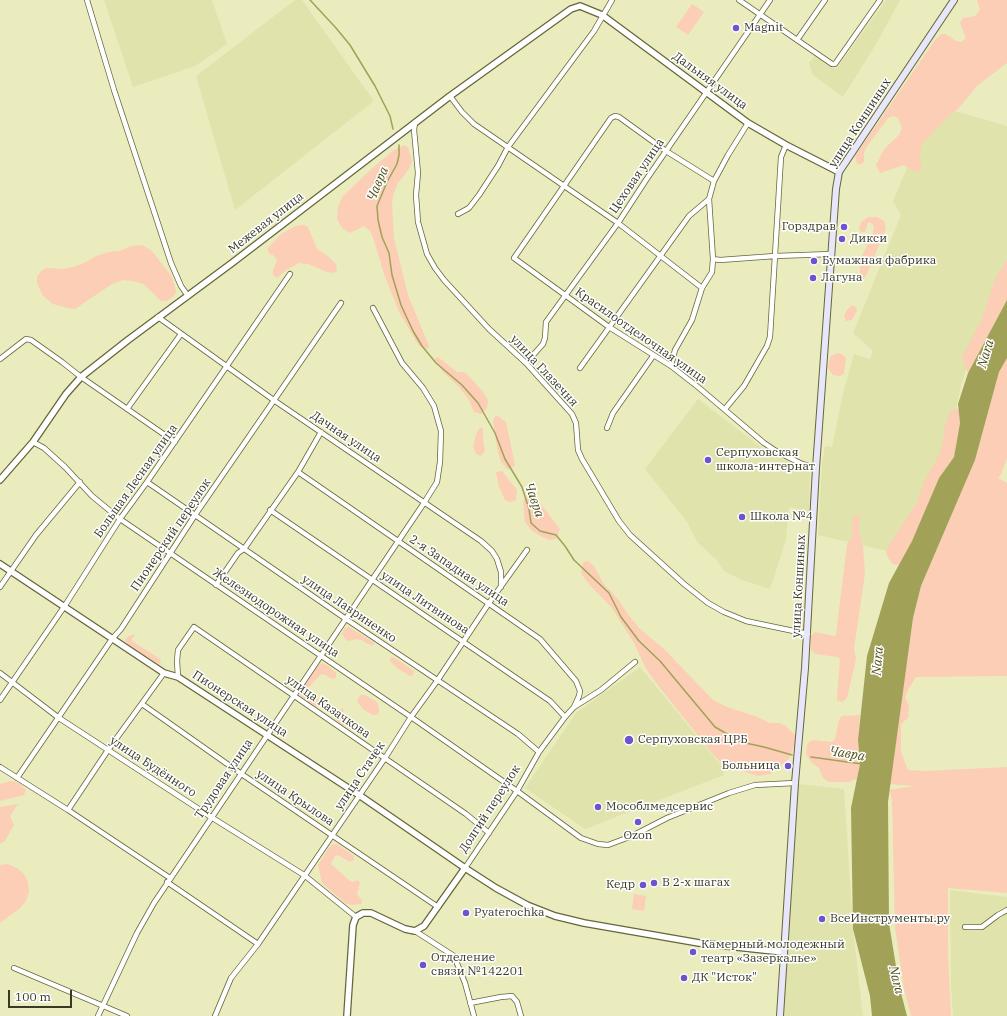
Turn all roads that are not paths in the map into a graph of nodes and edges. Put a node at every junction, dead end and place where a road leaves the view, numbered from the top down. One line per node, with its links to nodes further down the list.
1 (87, 0): 33 (street)
2 (612, 0): 11 (street)
3 (739, 0): 10 (street)
4 (770, 0): 10 (street, Цеховая улица)
5 (825, 0): 12 (street)
6 (880, 0): 12 (street)
7 (954, 0): 20 (main road, улица Коншиных)
8 (579, 3): 9 (street, Дальняя улица); 11 (street, Дальняя улица)
9 (571, 9): 14 (street, Межевая улица)
10 (760, 14): 12 (street); 13 (street, Цеховая улица)
11 (602, 16): 13 (street, Дальняя улица); 18 (street)
12 (797, 40)
13 (706, 92): 16 (street, Дальняя улица); 19 (street, Цеховая улица)
14 (450, 96): 15 (street, Межевая улица); 18 (street)
15 (415, 122): 33 (street, Межевая улица); 41 (street, улица Глазечня)
16 (748, 123): 17 (street, Дальняя улица); 21 (street)
17 (786, 145): 20 (street, Дальняя улица); 28 (street)
18 (508, 147): 22 (street); 24 (street)
19 (666, 150): 21 (street); 22 (street); 25 (street, Цеховая улица)
20 (839, 172): 26 (main road, улица Коншиных)
21 (714, 181): 23 (street)
22 (564, 186): 25 (street); 32 (street, Красилоотделочная улица)
23 (709, 199): 27 (street); 29 (street)
24 (458, 214)
25 (618, 223): 27 (street); 32 (street, Цеховая улица)
26 (832, 254): 28 (street); 53 (main road, улица Коншиных)
27 (660, 255): 31 (street); 37 (street)
28 (775, 256): 29 (street); 48 (street)
29 (713, 259): 31 (street)
30 (290, 274): 42 (street, Большая Лесная улица)
31 (702, 288): 43 (street)
32 (564, 295): 37 (street, Красилоотделочная улица); 41 (street, Цеховая улица)
33 (188, 296): 36 (street, Межевая улица)
34 (341, 303): 46 (street, Пионерский переулок)
35 (373, 308): 58 (street, Трудовая улица)
36 (158, 317): 38 (street, Дачная улица); 45 (street, Межевая улица)
37 (609, 327): 39 (street, Красилоотделочная улица); 44 (street)
38 (181, 334): 42 (street, Дачная улица); 47 (street)
39 (653, 356): 43 (street, Красилоотделочная улица); 49 (street)
40 (0, 359): 45 (street)
41 (526, 363): 75 (street, улица Глазечня)
42 (227, 366): 46 (street, Дачная улица); 52 (street, Большая Лесная улица)
43 (671, 366): 48 (street, Красилоотделочная улица)
44 (580, 368)
45 (81, 377): 47 (street); 51 (street, Межевая улица)
46 (275, 400): 50 (street, Дачная улица); 60 (street, Пионерский переулок)
47 (127, 409): 52 (street)
48 (725, 409): 53 (street, Красилоотделочная улица)
49 (607, 428)
50 (321, 432): 54 (street); 58 (street, Дачная улица)
51 (33, 442): 55 (street, Межевая улица); 56 (street, Железнодорожная улица)
52 (175, 442): 57 (street, Большая Лесная улица)
53 (816, 468): 75 (main road, улица Коншиных)
54 (298, 472): 59 (street); 62 (street, 2-я Западная улица)
55 (0, 480)
56 (80, 482): 61 (street, Железнодорожная улица); 67 (street)
57 (147, 482): 60 (street, улица Лавриненко); 61 (street, Большая Лесная улица)
58 (424, 503): 62 (street, Трудовая улица); 71 (street, Дачная улица)
59 (270, 510): 63 (street); 68 (street, улица Литвинова)
60 (195, 515): 63 (street, улица Лавриненко); 65 (street, Пионерский переулок)
61 (120, 519): 65 (street, Железнодорожная улица); 73 (street, Большая Лесная улица)
62 (398, 542): 68 (street, Трудовая улица); 72 (street, 2-я Западная улица)
63 (244, 549): 69 (street); 74 (street, улица Лавриненко)
64 (527, 550): 71 (street, улица Стачек)
65 (169, 554): 69 (street, Железнодорожная улица); 76 (street, Пионерский переулок)
66 (0, 564): 67 (street, Пионерская улица)
67 (10, 571): 70 (street); 73 (street, Пионерская улица)
68 (372, 580): 74 (street, Трудовая улица); 77 (street, улица Литвинова)
69 (216, 585): 78 (street, Железнодорожная улица)
70 (0, 587)
71 (501, 587): 72 (street, улица Стачек)
72 (489, 603): 77 (street, улица Стачек); 88 (street, 2-я Западная улица)
73 (64, 607): 76 (street, Пионерская улица); 84 (street, Большая Лесная улица)
74 (346, 619): 78 (street, Трудовая улица); 83 (street, улица Лавриненко)
75 (808, 634): 99 (main road, улица Коншиных)
76 (112, 640): 81 (street, Пионерская улица); 91 (street, Пионерский переулок)
77 (464, 642): 83 (street, улица Стачек); 90 (street, улица Литвинова)
78 (321, 656): 85 (street, Трудовая улица); 89 (street, Железнодорожная улица)
79 (635, 662): 88 (street, Долгий переулок)
80 (0, 673): 84 (street, улица Будённого)
81 (164, 674): 82 (street, Пионерская улица); 87 (street)
82 (178, 677): 85 (street, улица Казачкова); 92 (street, Пионерская улица)
83 (437, 681): 89 (street, улица Стачек); 94 (street, улица Лавриненко)
84 (13, 682): 86 (street, Большая Лесная улица); 91 (street, улица Будённого)
85 (294, 695): 92 (street, Трудовая улица); 95 (street, улица Казачкова)
86 (0, 700)
87 (142, 704): 93 (street); 97 (street, улица Крылова)
88 (574, 707): 90 (street, Долгий переулок)
89 (411, 717): 95 (street, улица Стачек); 100 (street, Железнодорожная улица)
90 (565, 717): 94 (street, Долгий переулок)
91 (59, 718): 93 (street, улица Будённого); 98 (street, Пионерский переулок)
92 (267, 734): 97 (street, Трудовая улица); 101 (street, Пионерская улица)
93 (108, 750): 102 (street); 103 (street, улица Будённого)
94 (539, 752): 100 (street, Долгий переулок)
95 (385, 758): 101 (street, улица Стачек); 104 (street, улица Казачкова)
96 (0, 767): 98 (street)
97 (240, 773): 103 (street, Трудовая улица); 105 (street, улица Крылова)
98 (17, 778): 102 (street)
99 (795, 783): 100 (street, Железнодорожная улица); 115 (main road, улица Коншиных)
100 (517, 791): 104 (street, Долгий переулок)
101 (359, 795): 105 (street, улица Стачек); 106 (street, Пионерская улица)
102 (68, 810): 108 (street)
103 (211, 817): 107 (street, улица Будённого); 108 (street, Трудовая улица)
104 (489, 833): 106 (street, Долгий переулок)
105 (332, 835): 107 (street, улица Стачек); 109 (street, улица Крылова)
106 (465, 868): 109 (street, Долгий переулок); 115 (street, Пионерская улица)
107 (304, 875): 111 (street, улица Будённого); 114 (street, улица Стачек)
108 (169, 880): 114 (street); 118 (street, Трудовая улица)
109 (438, 907): 113 (street, Долгий переулок)
110 (1007, 910): 112 (street)
111 (356, 917): 113 (street); 122 (street)
112 (965, 927)
113 (415, 931): 117 (street)
114 (258, 944): 121 (street, улица Стачек)
115 (783, 952): 125 (main road, улица Коншиных)
116 (14, 968): 118 (street)
117 (470, 1003): 123 (street); 124 (street)
118 (102, 1006): 119 (street, Трудовая улица); 120 (street)
119 (98, 1016)
120 (127, 1016)
121 (215, 1016)
122 (348, 1016)
123 (474, 1016)
124 (521, 1016)
125 (780, 1016)

